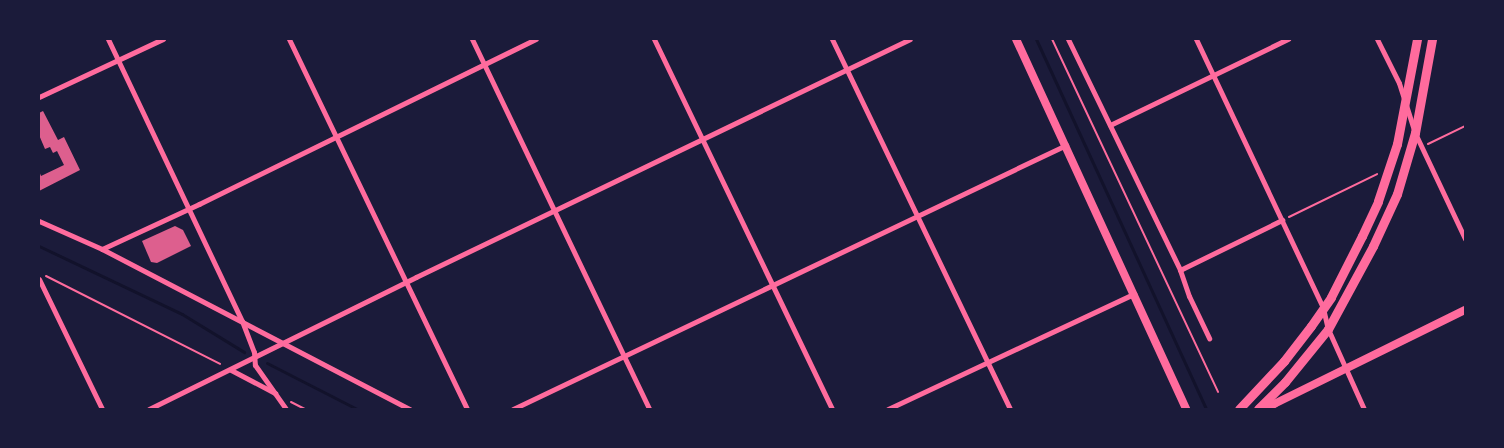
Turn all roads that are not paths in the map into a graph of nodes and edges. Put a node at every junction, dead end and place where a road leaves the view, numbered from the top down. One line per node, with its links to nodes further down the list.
1 (108, 39): 16 (street)
2 (163, 39): 16 (street)
3 (289, 39): 24 (street)
4 (472, 39): 17 (street)
5 (536, 39): 17 (street)
6 (654, 39): 25 (street)
7 (832, 39): 18 (street)
8 (910, 39): 18 (street)
9 (1016, 39): 26 (street)
10 (1068, 39): 22 (street)
11 (1196, 39): 19 (street)
12 (1288, 39): 19 (street)
13 (1377, 39): 21 (street)
14 (1417, 39): 21 (main road)
15 (1432, 39): 23 (main road)
16 (118, 60): 20 (street); 27 (street)
17 (485, 64): 24 (street); 28 (street)
18 (847, 69): 25 (street); 29 (street)
19 (1213, 75): 22 (street); 30 (street)
20 (39, 97)
21 (1406, 102): 23 (street); 39 (main road)
22 (1110, 125): 34 (street)
23 (1415, 133): 32 (street); 42 (main road)
24 (336, 135): 27 (street); 36 (street)
25 (702, 140): 28 (street); 37 (street)
26 (1066, 145): 29 (street); 38 (street)
27 (189, 209): 33 (street); 41 (street)
28 (554, 211): 36 (street); 45 (street)
29 (918, 217): 37 (street); 47 (street)
30 (1282, 220): 34 (street); 39 (street)
31 (39, 221): 33 (street)
32 (1465, 239)
33 (102, 249): 41 (street)
34 (1180, 270): 43 (street)
35 (39, 279): 52 (street)
36 (406, 282): 44 (street); 55 (street)
37 (772, 286): 45 (street); 58 (street)
38 (1134, 294): 47 (street); 61 (street)
39 (1323, 308): 42 (street); 62 (main road)
40 (1465, 310): 48 (street)
41 (242, 321): 44 (street); 46 (street)
42 (1328, 328): 48 (street); 63 (main road)
43 (1209, 338)
44 (286, 344): 46 (street); 54 (street)
45 (624, 357): 56 (street); 57 (street)
46 (254, 358): 49 (street); 50 (street)
47 (986, 361): 59 (street); 60 (street)
48 (1347, 369): 63 (street); 64 (street)
49 (231, 370): 50 (street); 53 (street)
50 (278, 394): 51 (street)
51 (285, 408)
52 (102, 409)
53 (150, 409)
54 (410, 409)
55 (467, 409)
56 (513, 409)
57 (649, 409)
58 (832, 409)
59 (888, 409)
60 (1010, 409)
61 (1186, 409)
62 (1240, 409)
63 (1256, 409)
64 (1364, 409)

